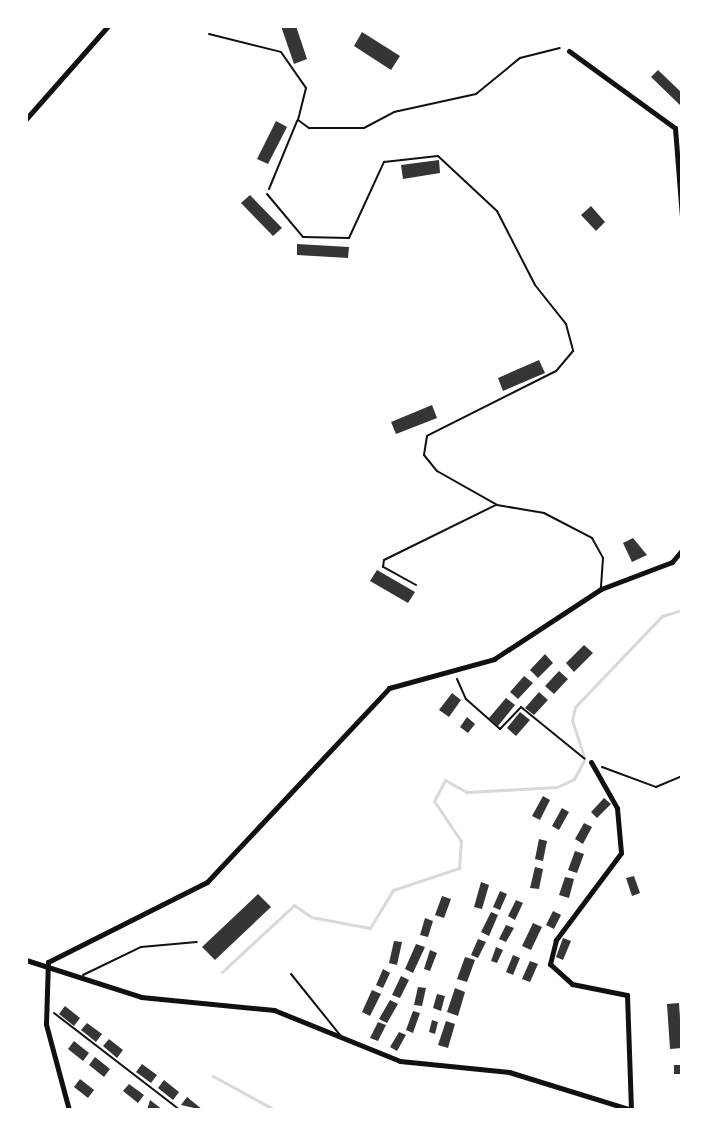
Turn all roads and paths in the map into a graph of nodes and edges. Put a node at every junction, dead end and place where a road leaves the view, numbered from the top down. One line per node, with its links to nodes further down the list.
1 (108, 26): 4 (street)
2 (209, 34): 5 (path)
3 (569, 51): 5 (path); 6 (street)
4 (26, 119)
5 (298, 120): 7 (path)
6 (679, 134): 8 (street)
7 (267, 194): 9 (lane)
8 (682, 216)
9 (497, 505): 11 (lane); 12 (lane)
10 (682, 550): 12 (street)
11 (416, 585)
12 (601, 589): 13 (street)
13 (456, 672): 14 (path); 18 (street)
14 (591, 762): 15 (path); 25 (street)
15 (682, 776)
16 (197, 942): 20 (lane)
17 (26, 960): 18 (street)
18 (43, 969): 20 (street); 21 (street)
19 (291, 974): 22 (lane)
20 (79, 978): 22 (street)
21 (44, 1006): 23 (street); 24 (path)
22 (340, 1036): 25 (street)
23 (69, 1110)
24 (180, 1110)
25 (631, 1110)

